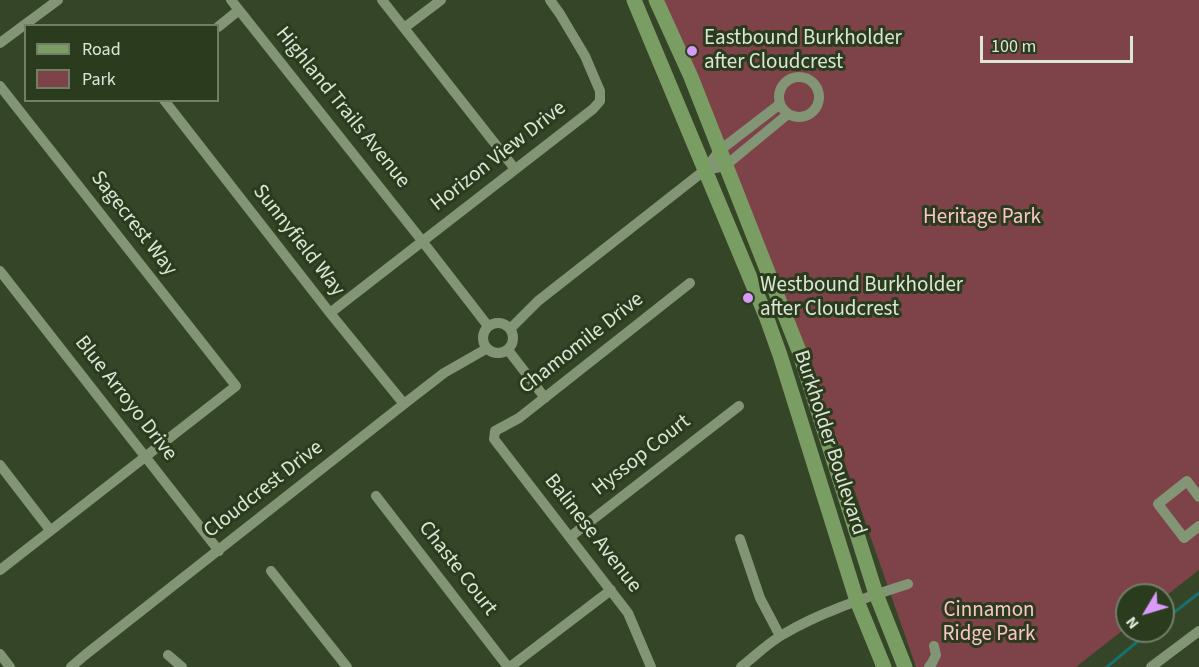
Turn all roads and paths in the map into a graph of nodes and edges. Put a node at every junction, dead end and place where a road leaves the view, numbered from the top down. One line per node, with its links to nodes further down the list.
1 (58, 0): 9 (street)
2 (231, 0): 8 (street, Highland Trails Avenue)
3 (382, 0): 12 (street)
4 (441, 0): 12 (street)
5 (550, 0): 19 (street, Horizon View Drive)
6 (634, 0): 20 (main road, Burkholder Boulevard)
7 (656, 0): 18 (main road, Burkholder Boulevard)
8 (239, 10): 11 (street); 21 (street, Highland Trails Avenue)
9 (26, 24)
10 (24, 25): 13 (street)
11 (219, 26)
12 (404, 28): 19 (street)
13 (0, 43)
14 (0, 86): 33 (street, Sagecrest Way)
15 (166, 102): 24 (street, Sunnyfield Way)
16 (780, 104): 17 (street); 17 (street); 18 (street)
17 (788, 114): 18 (street)
18 (722, 159): 20 (street); 46 (main road, Burkholder Boulevard)
19 (515, 169): 21 (street, Horizon View Drive)
20 (705, 170): 26 (street); 47 (main road, Burkholder Boulevard)
21 (423, 242): 24 (street, Horizon View Drive); 25 (street, Highland Trails Avenue)
22 (0, 271): 33 (street, Blue Arroyo Drive)
23 (690, 283): 29 (street, Chamomile Drive)
24 (330, 313): 30 (street, Sunnyfield Way)
25 (488, 326): 26 (street); 27 (street)
26 (510, 329): 28 (street)
27 (486, 349): 28 (street); 30 (street, Cloudcrest Drive)
28 (508, 350): 29 (street)
29 (545, 398): 32 (street, Chamomile Drive)
30 (404, 404): 41 (street, Cloudcrest Drive)
31 (739, 406): 39 (street, Hyssop Court)
32 (495, 431): 39 (street, Balinese Avenue)
33 (145, 457): 38 (street); 41 (street, Blue Arroyo Drive)
34 (0, 465): 38 (street)
35 (376, 496): 57 (street, Chaste Court)
36 (1199, 497): 37 (street)
37 (1199, 526)
38 (51, 530): 42 (street)
39 (570, 537): 45 (street, Balinese Avenue)
40 (740, 538): 49 (street)
41 (219, 550): 54 (street, Cloudcrest Drive)
42 (0, 570)
43 (271, 571): 56 (street)
44 (908, 584): 46 (street)
45 (611, 590): 57 (street); 58 (street, Balinese Avenue)
46 (876, 594): 47 (street); 61 (main road, Burkholder Boulevard)
47 (857, 601): 49 (street); 60 (main road, Burkholder Boulevard)
48 (1199, 631): 63 (street)
49 (780, 636): 59 (street)
50 (934, 646): 62 (street)
51 (0, 654): 53 (street)
52 (168, 655): 55 (street)
53 (10, 667)
54 (71, 667)
55 (182, 667)
56 (347, 667)
57 (509, 667)
58 (651, 667)
59 (741, 667)
60 (884, 667)
61 (905, 667)
62 (929, 667)
63 (1151, 667)

